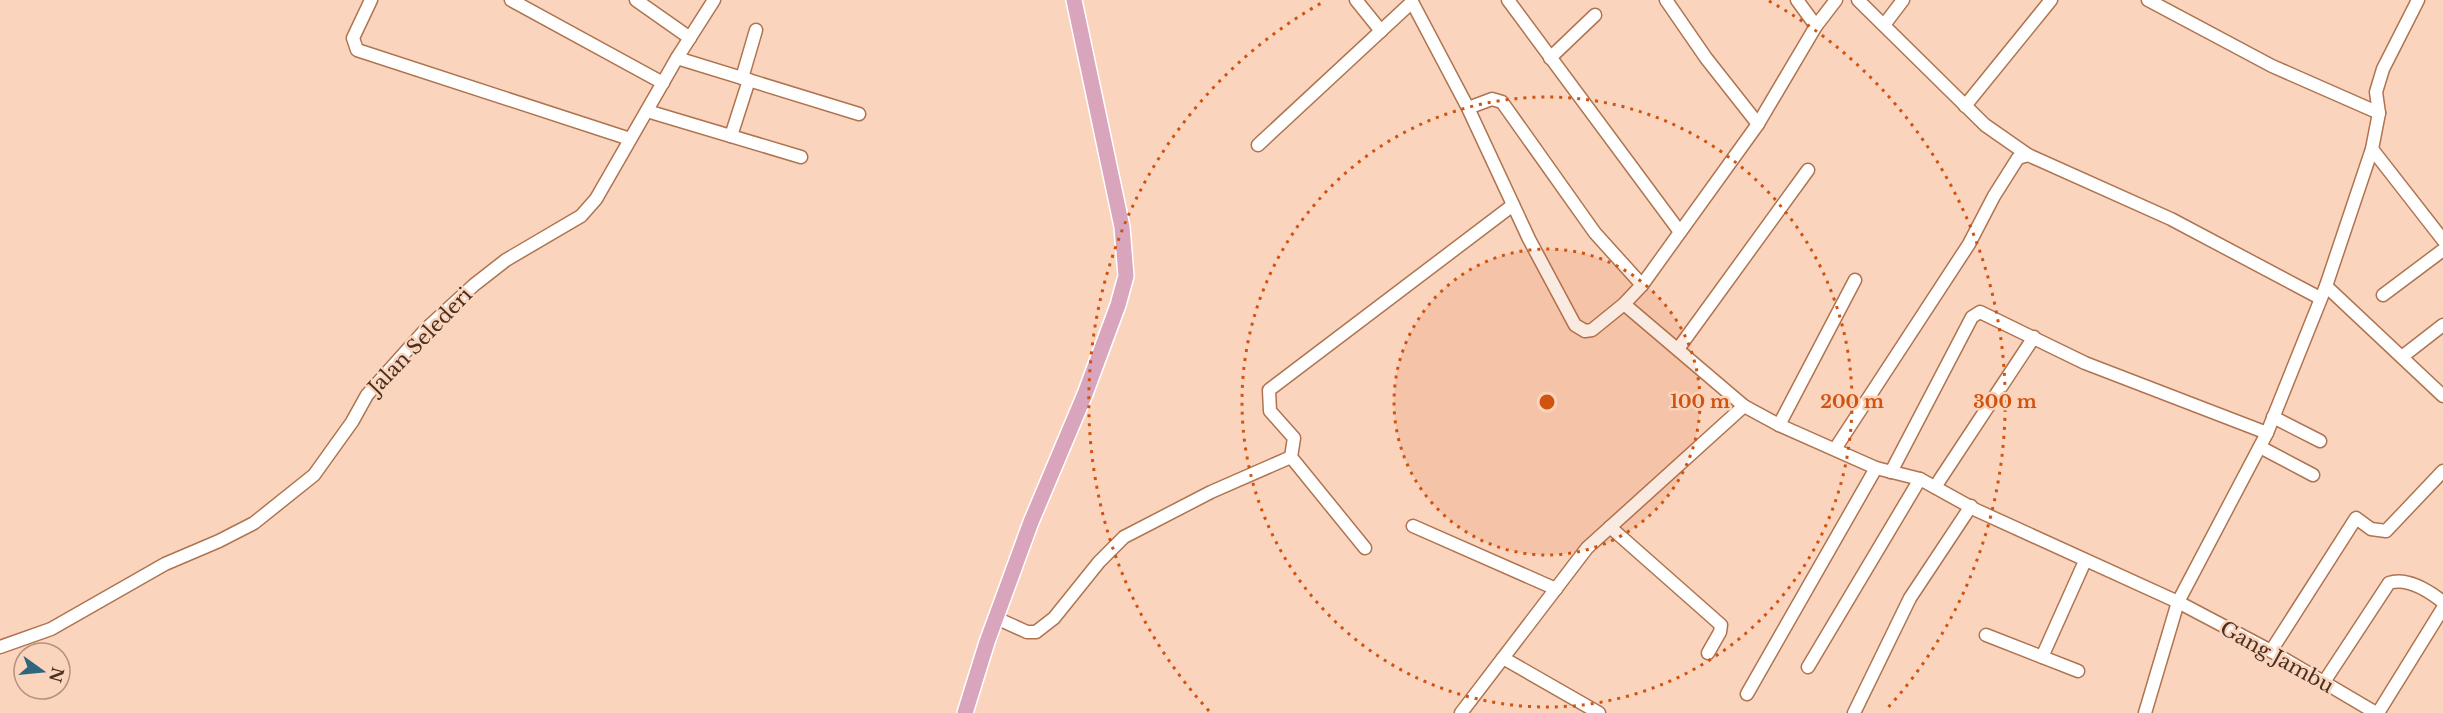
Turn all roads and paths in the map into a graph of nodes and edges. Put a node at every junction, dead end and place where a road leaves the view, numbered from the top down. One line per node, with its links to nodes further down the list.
1 (371, 0): 34 (street)
2 (511, 0): 26 (street)
3 (636, 0): 22 (street)
4 (714, 0): 22 (street, Jalan Selederi)
5 (1074, 0): 78 (main road)
6 (1356, 0): 21 (street)
7 (1508, 0): 24 (street)
8 (1666, 0): 32 (street)
9 (1797, 0): 19 (street)
10 (1836, 0): 19 (street)
11 (1858, 0): 18 (street)
12 (1903, 0): 18 (street)
13 (2051, 0): 27 (street)
14 (2148, 0): 30 (street)
15 (2418, 0): 30 (street)
16 (1411, 1): 21 (street); 28 (street)
17 (1595, 15): 24 (street)
18 (1884, 25): 27 (street)
19 (1816, 26): 32 (street)
20 (756, 30): 25 (street)
21 (1381, 31): 35 (street)
22 (690, 38): 23 (street, Jalan Selederi)
23 (677, 58): 25 (street); 26 (street, Jalan Selederi)
24 (1550, 58): 41 (street)
25 (745, 79): 31 (street); 33 (street)
26 (663, 83): 29 (street, Jalan Selederi)
27 (1965, 106): 37 (street)
28 (1468, 108): 40 (street); 45 (street)
29 (647, 111): 33 (street); 34 (street, Jalan Selederi)
30 (2379, 113): 36 (street)
31 (859, 114)
32 (1758, 124): 41 (street)
33 (731, 136): 38 (street)
34 (630, 139): 80 (street, Jalan Selederi)
35 (1258, 145)
36 (2372, 149): 42 (street); 46 (street)
37 (2028, 155): 48 (street); 61 (street)
38 (801, 158)
39 (1808, 170): 52 (street)
40 (1513, 205): 49 (street); 62 (street)
41 (1680, 232): 45 (street)
42 (2443, 240)
43 (2443, 250): 47 (street)
44 (1856, 280): 57 (street)
45 (1642, 285): 49 (street)
46 (2326, 286): 48 (street); 53 (street)
47 (2383, 295)
48 (2320, 298): 56 (street)
49 (1624, 304): 52 (street, Gang Jambu)
50 (2443, 325): 53 (street)
51 (2034, 338): 58 (street); 65 (street); 68 (street)
52 (1678, 349): 55 (street, Gang Jambu)
53 (2403, 356): 54 (street)
54 (2443, 396)
55 (1744, 406): 57 (street, Gang Jambu); 71 (street)
56 (2273, 417): 58 (street); 59 (street)
57 (1779, 425): 61 (street, Gang Jambu)
58 (2267, 433): 60 (street)
59 (2320, 441)
60 (2260, 447): 66 (street); 75 (street)
61 (1835, 449): 63 (street, Gang Jambu)
62 (1291, 458): 72 (street); 78 (street)
63 (1876, 468): 65 (street, Gang Jambu); 88 (street)
64 (2443, 471): 81 (street)
65 (1891, 472): 67 (street, Gang Jambu)
66 (2313, 475)
67 (1920, 479): 68 (street, Gang Jambu); 85 (street)
68 (1935, 487): 69 (street, Gang Jambu)
69 (1971, 506): 73 (street, Gang Jambu); 92 (street)
70 (1413, 526): 74 (street)
71 (1610, 527): 74 (street); 82 (street)
72 (1365, 548)
73 (2085, 561): 75 (street, Gang Jambu); 83 (street)
74 (1556, 589): 84 (street)
75 (2178, 602): 81 (street, Gang Jambu); 93 (street)
76 (2443, 602): 87 (street)
77 (2443, 608): 94 (street)
78 (996, 618): 89 (main road)
79 (1986, 635): 83 (street)
80 (0, 647)
81 (2271, 651): 87 (street, Gang Jambu)
82 (1708, 652)
83 (2043, 657): 86 (street)
84 (1503, 658): 90 (street); 91 (street)
85 (1808, 667)
86 (2078, 671)
87 (2324, 682): 94 (street, Gang Jambu)
88 (1747, 694)
89 (965, 713)
90 (1461, 713)
91 (1599, 713)
92 (1854, 713)
93 (2145, 713)
94 (2377, 713)

